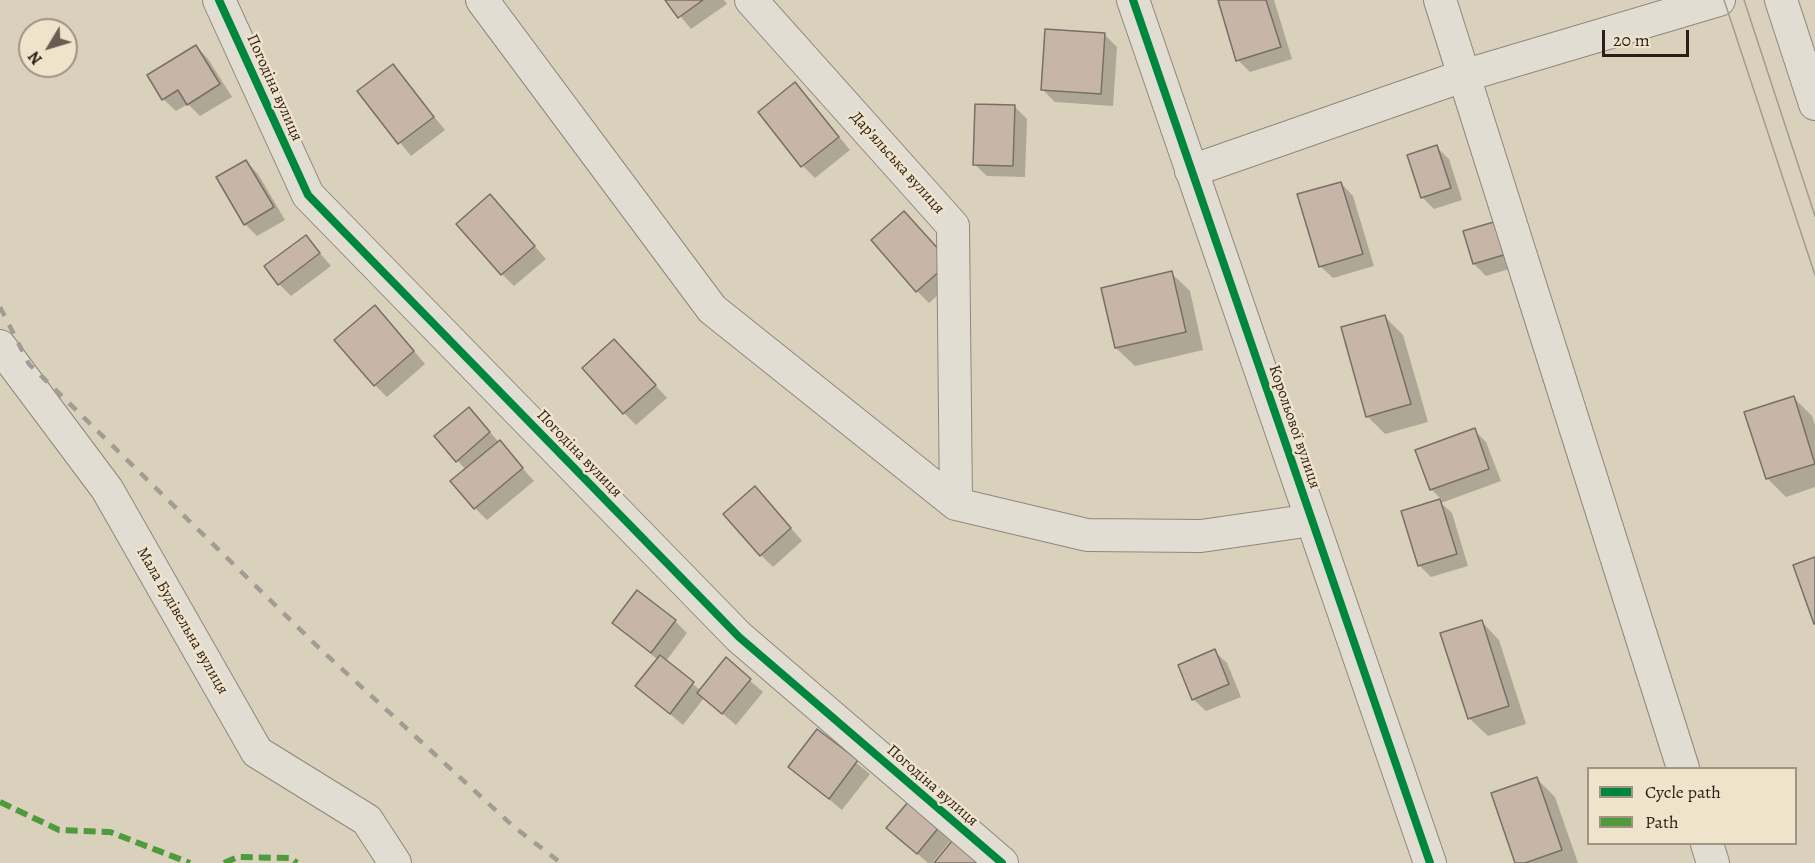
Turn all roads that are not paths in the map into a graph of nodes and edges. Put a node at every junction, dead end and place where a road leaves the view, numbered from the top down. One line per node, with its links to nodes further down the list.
1 (219, 0): 17 (street, Погодіна вулиця)
2 (482, 0): 12 (street)
3 (751, 0): 12 (street, Дар’яльська вулиця)
4 (1133, 0): 10 (street, Корольової вулиця)
5 (1440, 0): 8 (street)
6 (1719, 0): 8 (street)
7 (1781, 0): 9 (street)
8 (1464, 76): 10 (street); 14 (street)
9 (1815, 104)
10 (1191, 171): 13 (street, Корольової вулиця)
11 (0, 346): 16 (street, Мала Будівельна вулиця)
12 (956, 504): 13 (street)
13 (1312, 520): 18 (street, Корольової вулиця)
14 (1683, 767)
15 (1708, 845): 19 (street)
16 (395, 863)
17 (1002, 863)
18 (1430, 863)
19 (1713, 863)

